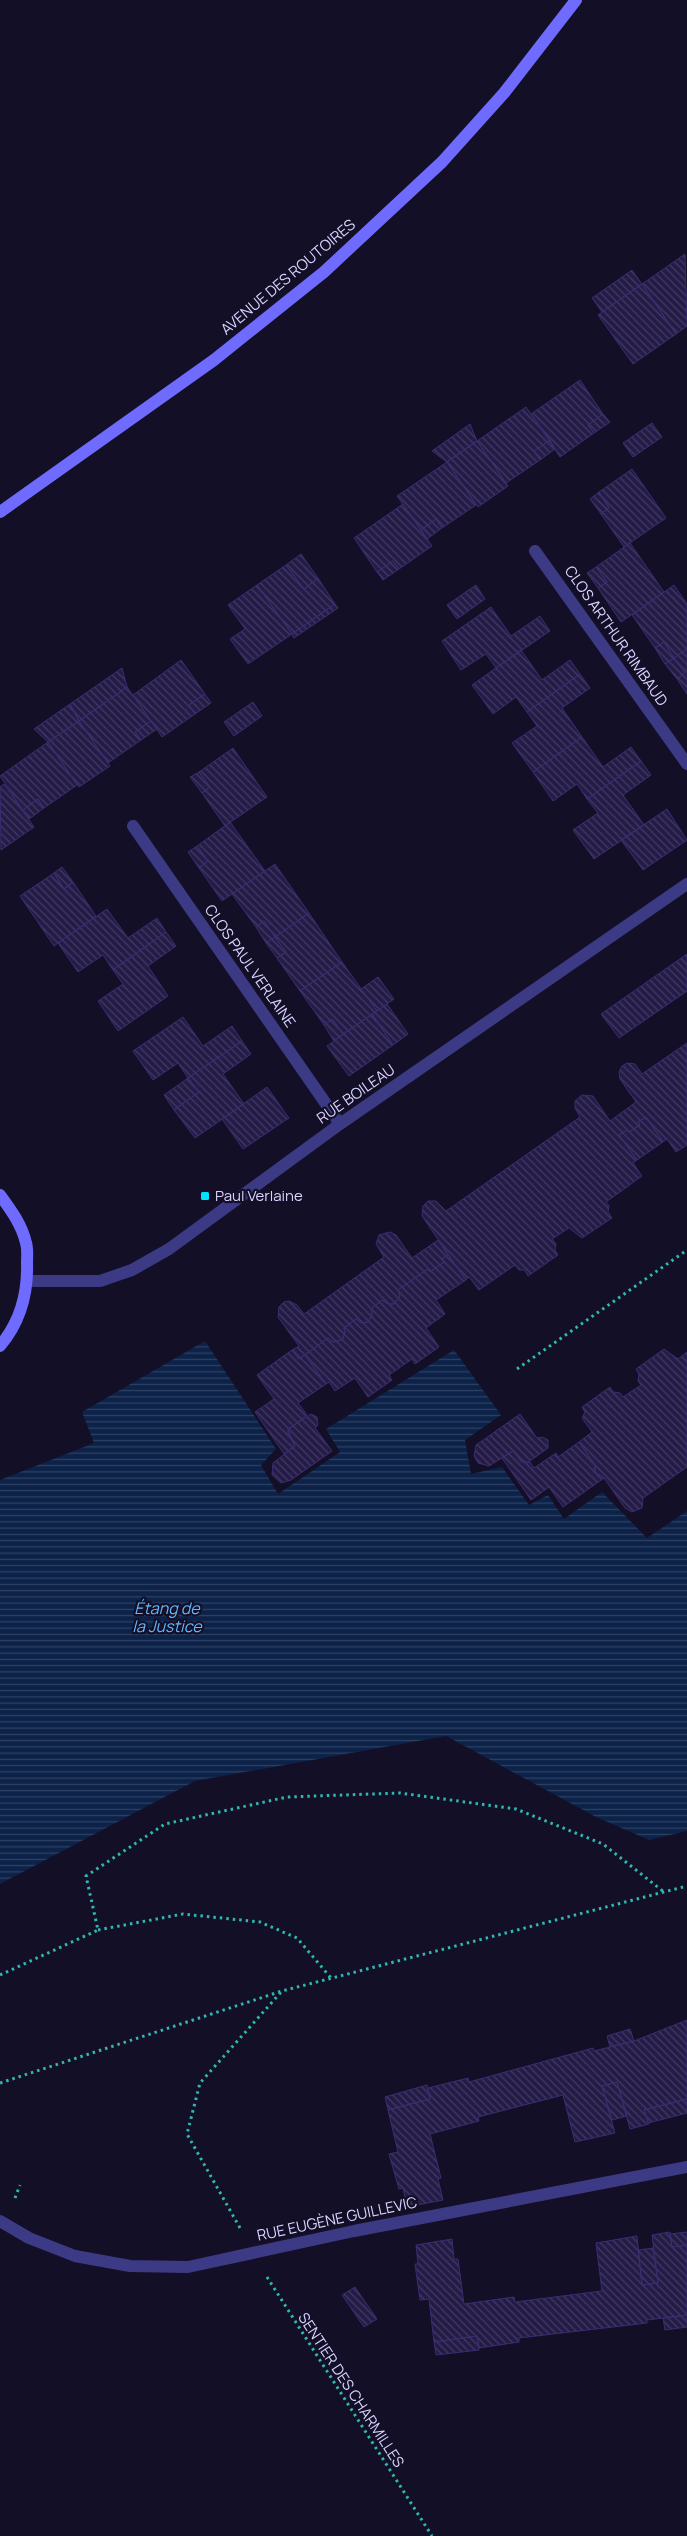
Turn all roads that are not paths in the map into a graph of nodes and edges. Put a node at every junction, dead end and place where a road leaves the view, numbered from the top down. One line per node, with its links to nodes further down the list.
1 (576, 0): 2 (street, AVENUE DES ROUTOIRES)
2 (0, 512)
3 (535, 551): 4 (street, CLOS ARTHUR RIMBAUD)
4 (687, 764)
5 (134, 826): 7 (street, CLOS PAUL VERLAINE)
6 (687, 884): 7 (street, RUE BOILEAU)
7 (340, 1124): 9 (street, RUE BOILEAU)
8 (0, 1195): 9 (street)
9 (28, 1281): 10 (street)
10 (0, 1346)
11 (687, 2167): 12 (street, RUE EUGÈNE GUILLEVIC)
12 (0, 2221)

